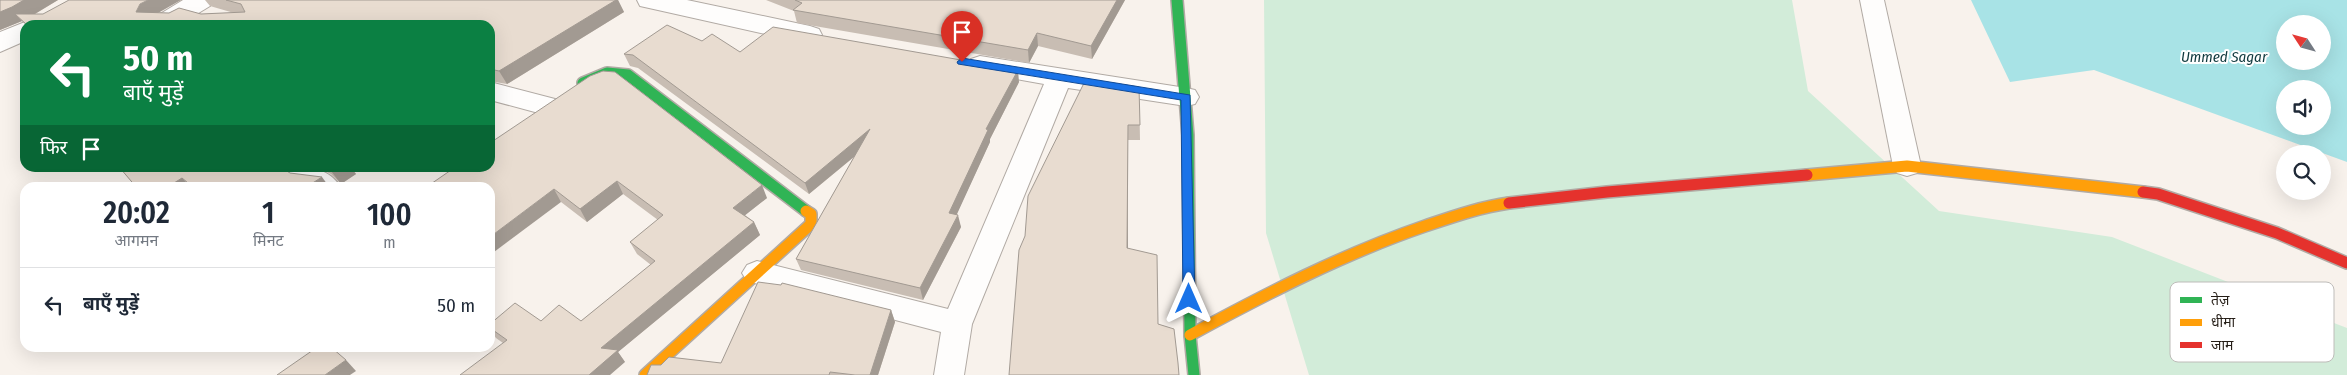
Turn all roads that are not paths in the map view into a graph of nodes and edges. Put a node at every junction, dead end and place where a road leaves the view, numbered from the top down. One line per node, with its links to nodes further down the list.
1 (650, 0): 6 (street)
2 (1177, 0): 11 (street)
3 (1872, 0): 13 (street)
4 (201, 9): 5 (street)
5 (174, 20)
6 (836, 40)
7 (962, 62): 8 (street)
8 (1059, 79): 11 (street); 18 (street)
9 (570, 91): 17 (street)
10 (495, 93): 12 (street)
11 (1186, 97): 19 (street)
12 (543, 108)
13 (1907, 166): 16 (street); 19 (street)
14 (303, 172): 15 (street)
15 (319, 182)
16 (2347, 263)
17 (757, 273): 18 (street); 20 (street)
18 (958, 324): 21 (street)
19 (1190, 335): 22 (street)
20 (646, 375)
21 (949, 375)
22 (1194, 375)

